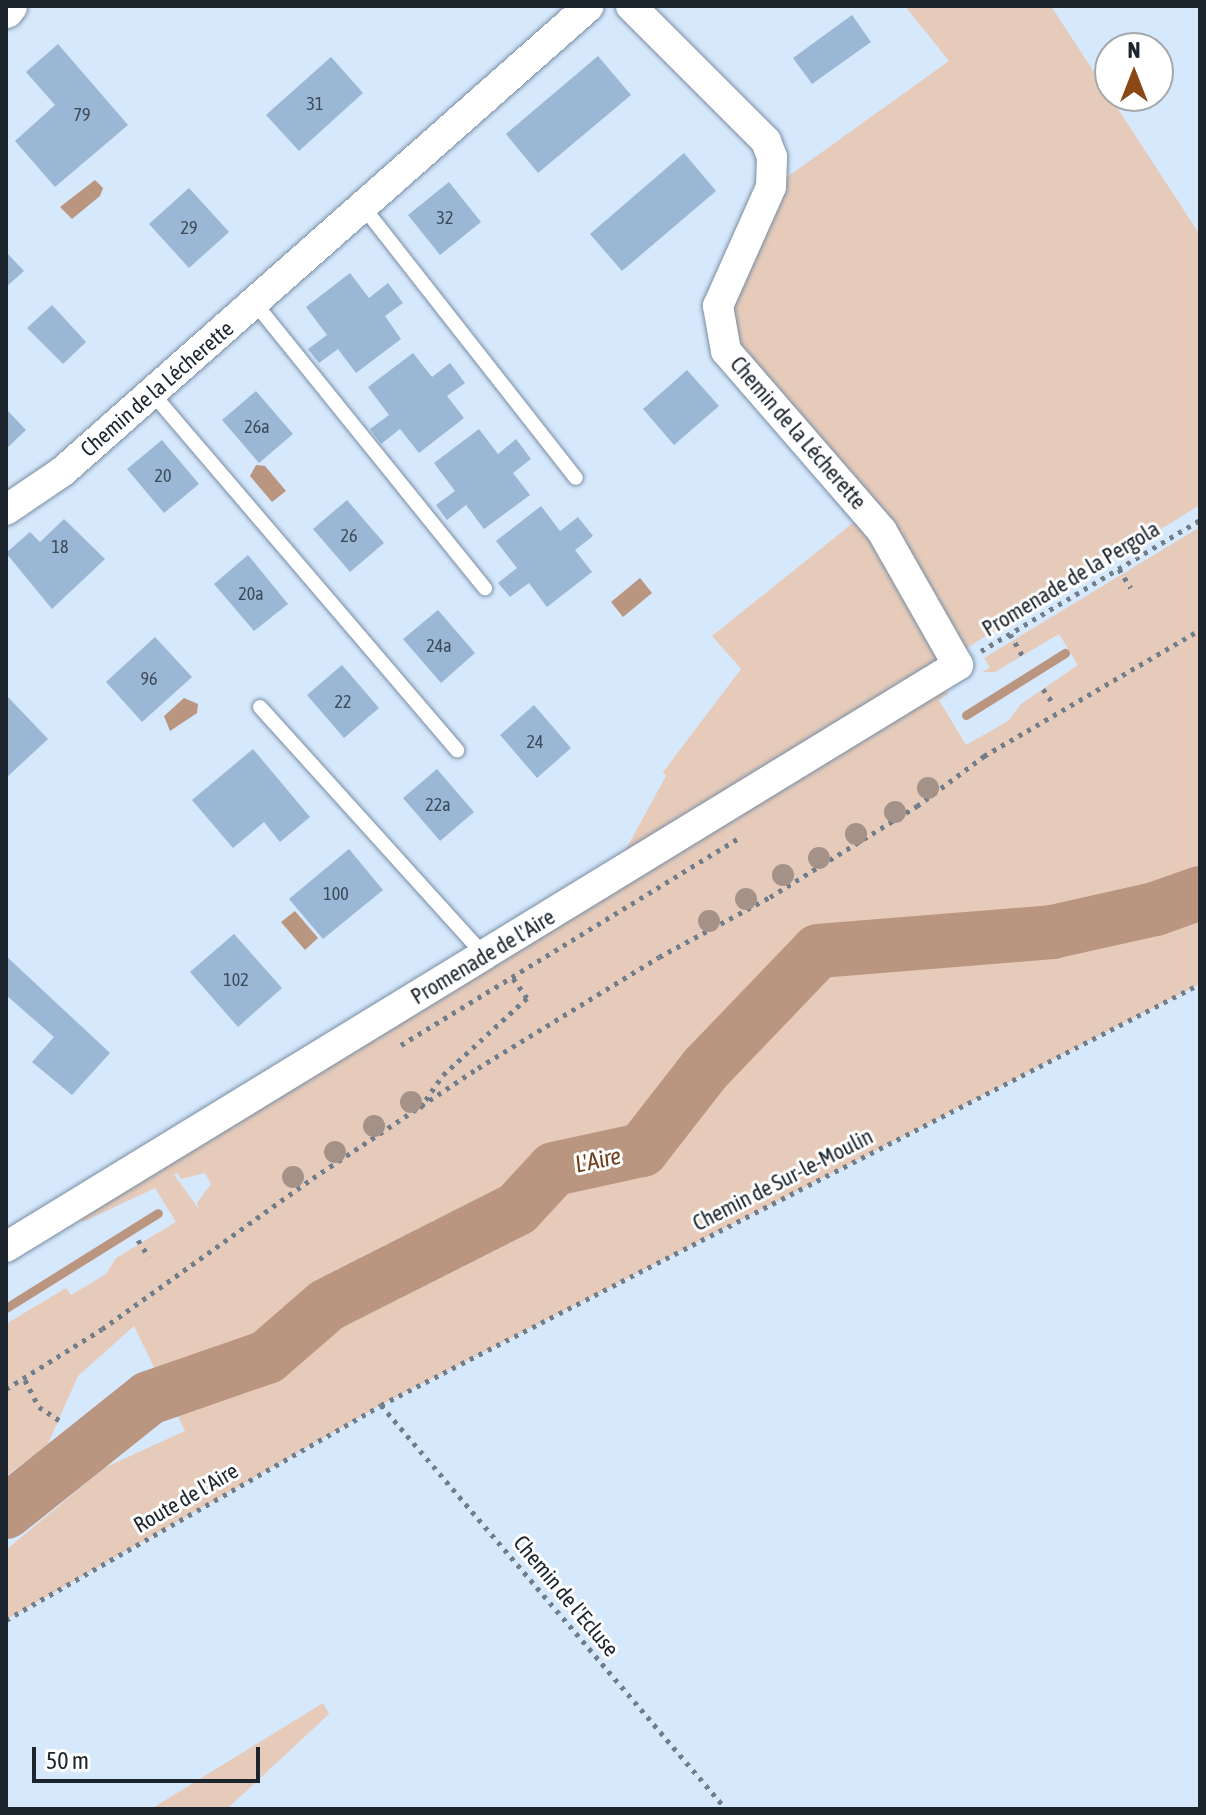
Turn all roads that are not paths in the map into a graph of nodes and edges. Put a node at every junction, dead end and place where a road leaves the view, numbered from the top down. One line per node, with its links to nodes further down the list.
1 (589, 6): 3 (street, Chemin de la Lécherette)
2 (631, 6): 9 (street, Chemin de la Lécherette)
3 (360, 203): 4 (street, Chemin de la Lécherette); 6 (lane)
4 (254, 302): 5 (street, Chemin de la Lécherette); 8 (lane)
5 (152, 393): 7 (street, Chemin de la Lécherette); 11 (lane)
6 (576, 478)
7 (6, 510)
8 (485, 588)
9 (958, 665): 12 (street, Promenade de l'Aire)
10 (260, 707): 12 (lane)
11 (457, 750)
12 (486, 956): 13 (street, Promenade de l'Aire)
13 (6, 1247)

